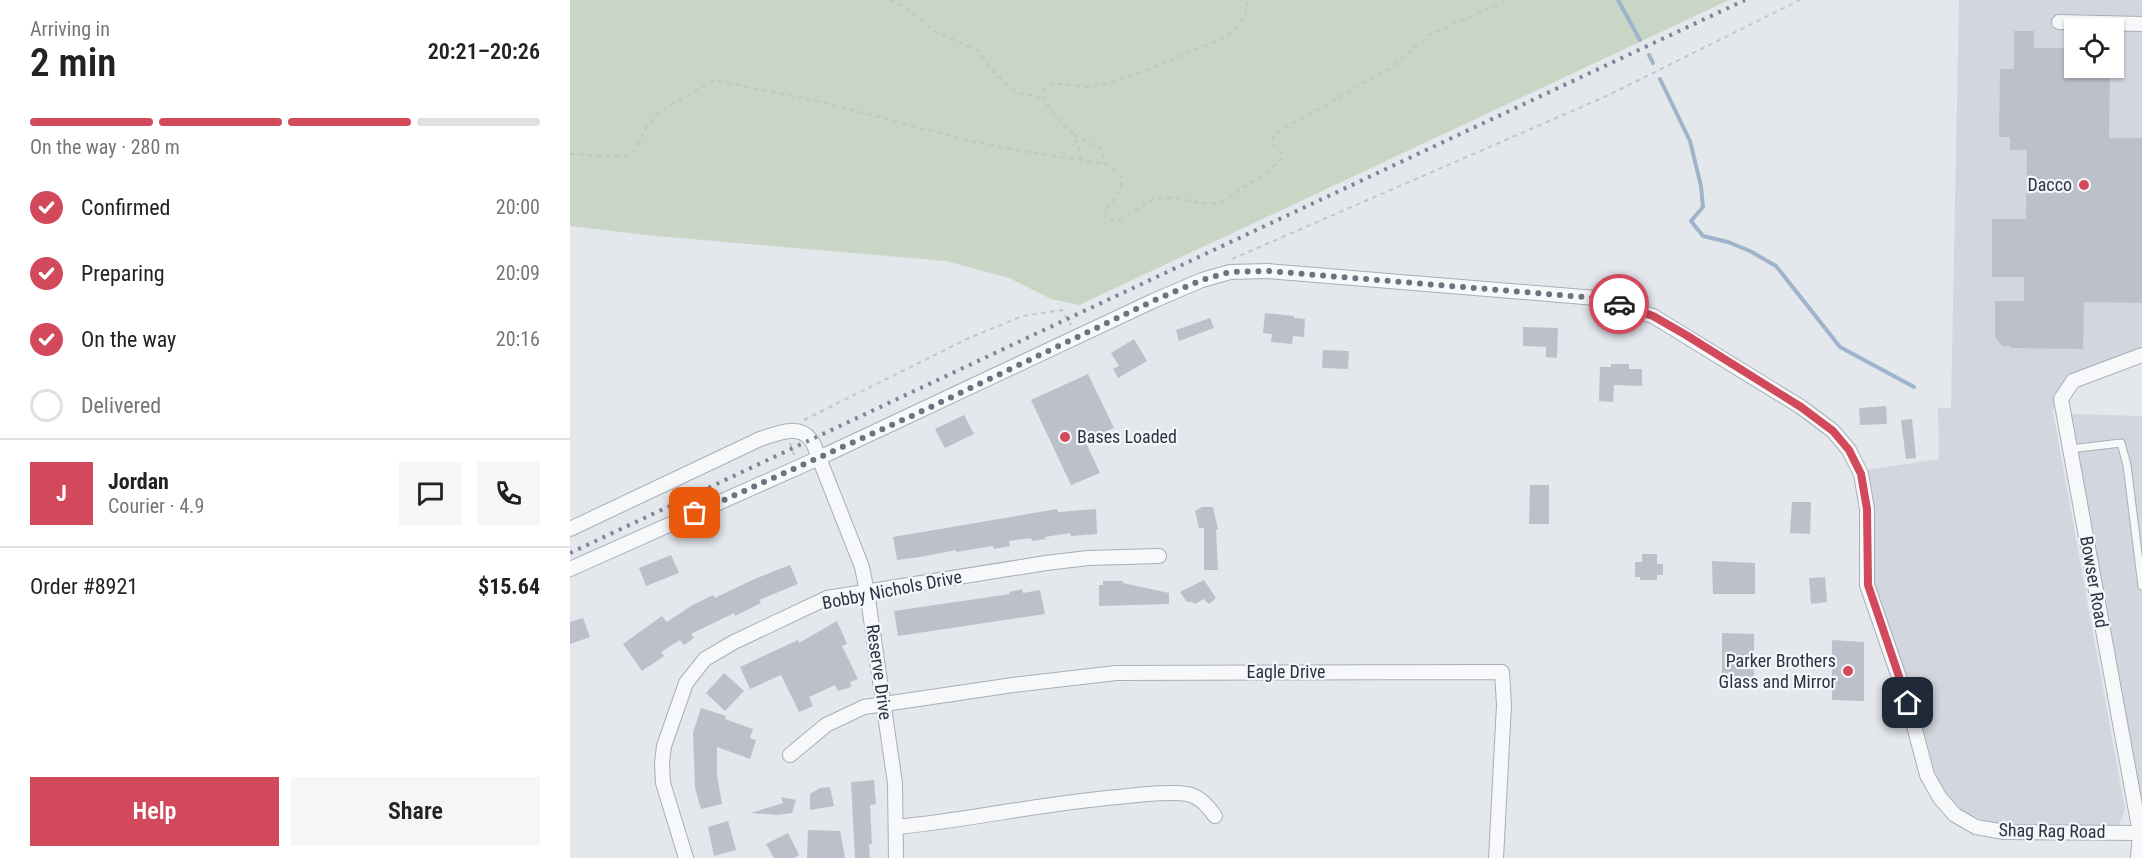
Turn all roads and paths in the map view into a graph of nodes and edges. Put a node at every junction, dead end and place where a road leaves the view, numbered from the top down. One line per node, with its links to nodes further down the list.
1 (890, 0): 6 (path)
2 (1248, 0): 6 (path)
3 (1507, 0): 10 (path)
4 (2059, 22): 5 (street)
5 (2142, 24)
6 (1044, 98): 7 (path)
7 (1074, 135): 9 (path); 10 (path)
8 (570, 154): 9 (path)
9 (1082, 160): 10 (path)
10 (1105, 164)
11 (2142, 355): 12 (street, Bowser Road)
12 (2070, 449): 17 (lane); 23 (street, Bowser Road)
13 (819, 458): 14 (street); 16 (street, Shag Rag Road); 18 (street, Reserve Drive); 23 (street, Shag Rag Road)
14 (570, 529)
15 (1159, 556): 18 (street, Bobby Nichols Drive)
16 (570, 569)
17 (2142, 586)
18 (867, 592): 19 (street, Reserve Drive); 24 (street, Bobby Nichols Drive)
19 (885, 705): 20 (street); 22 (street, Reserve Drive); 26 (street, Eagle Drive)
20 (790, 755)
21 (1215, 816): 22 (street)
22 (896, 827): 25 (street, Reserve Drive)
23 (2141, 833): 27 (street, Bowser Road)
24 (686, 858)
25 (896, 858)
26 (1496, 858)
27 (2139, 858)

